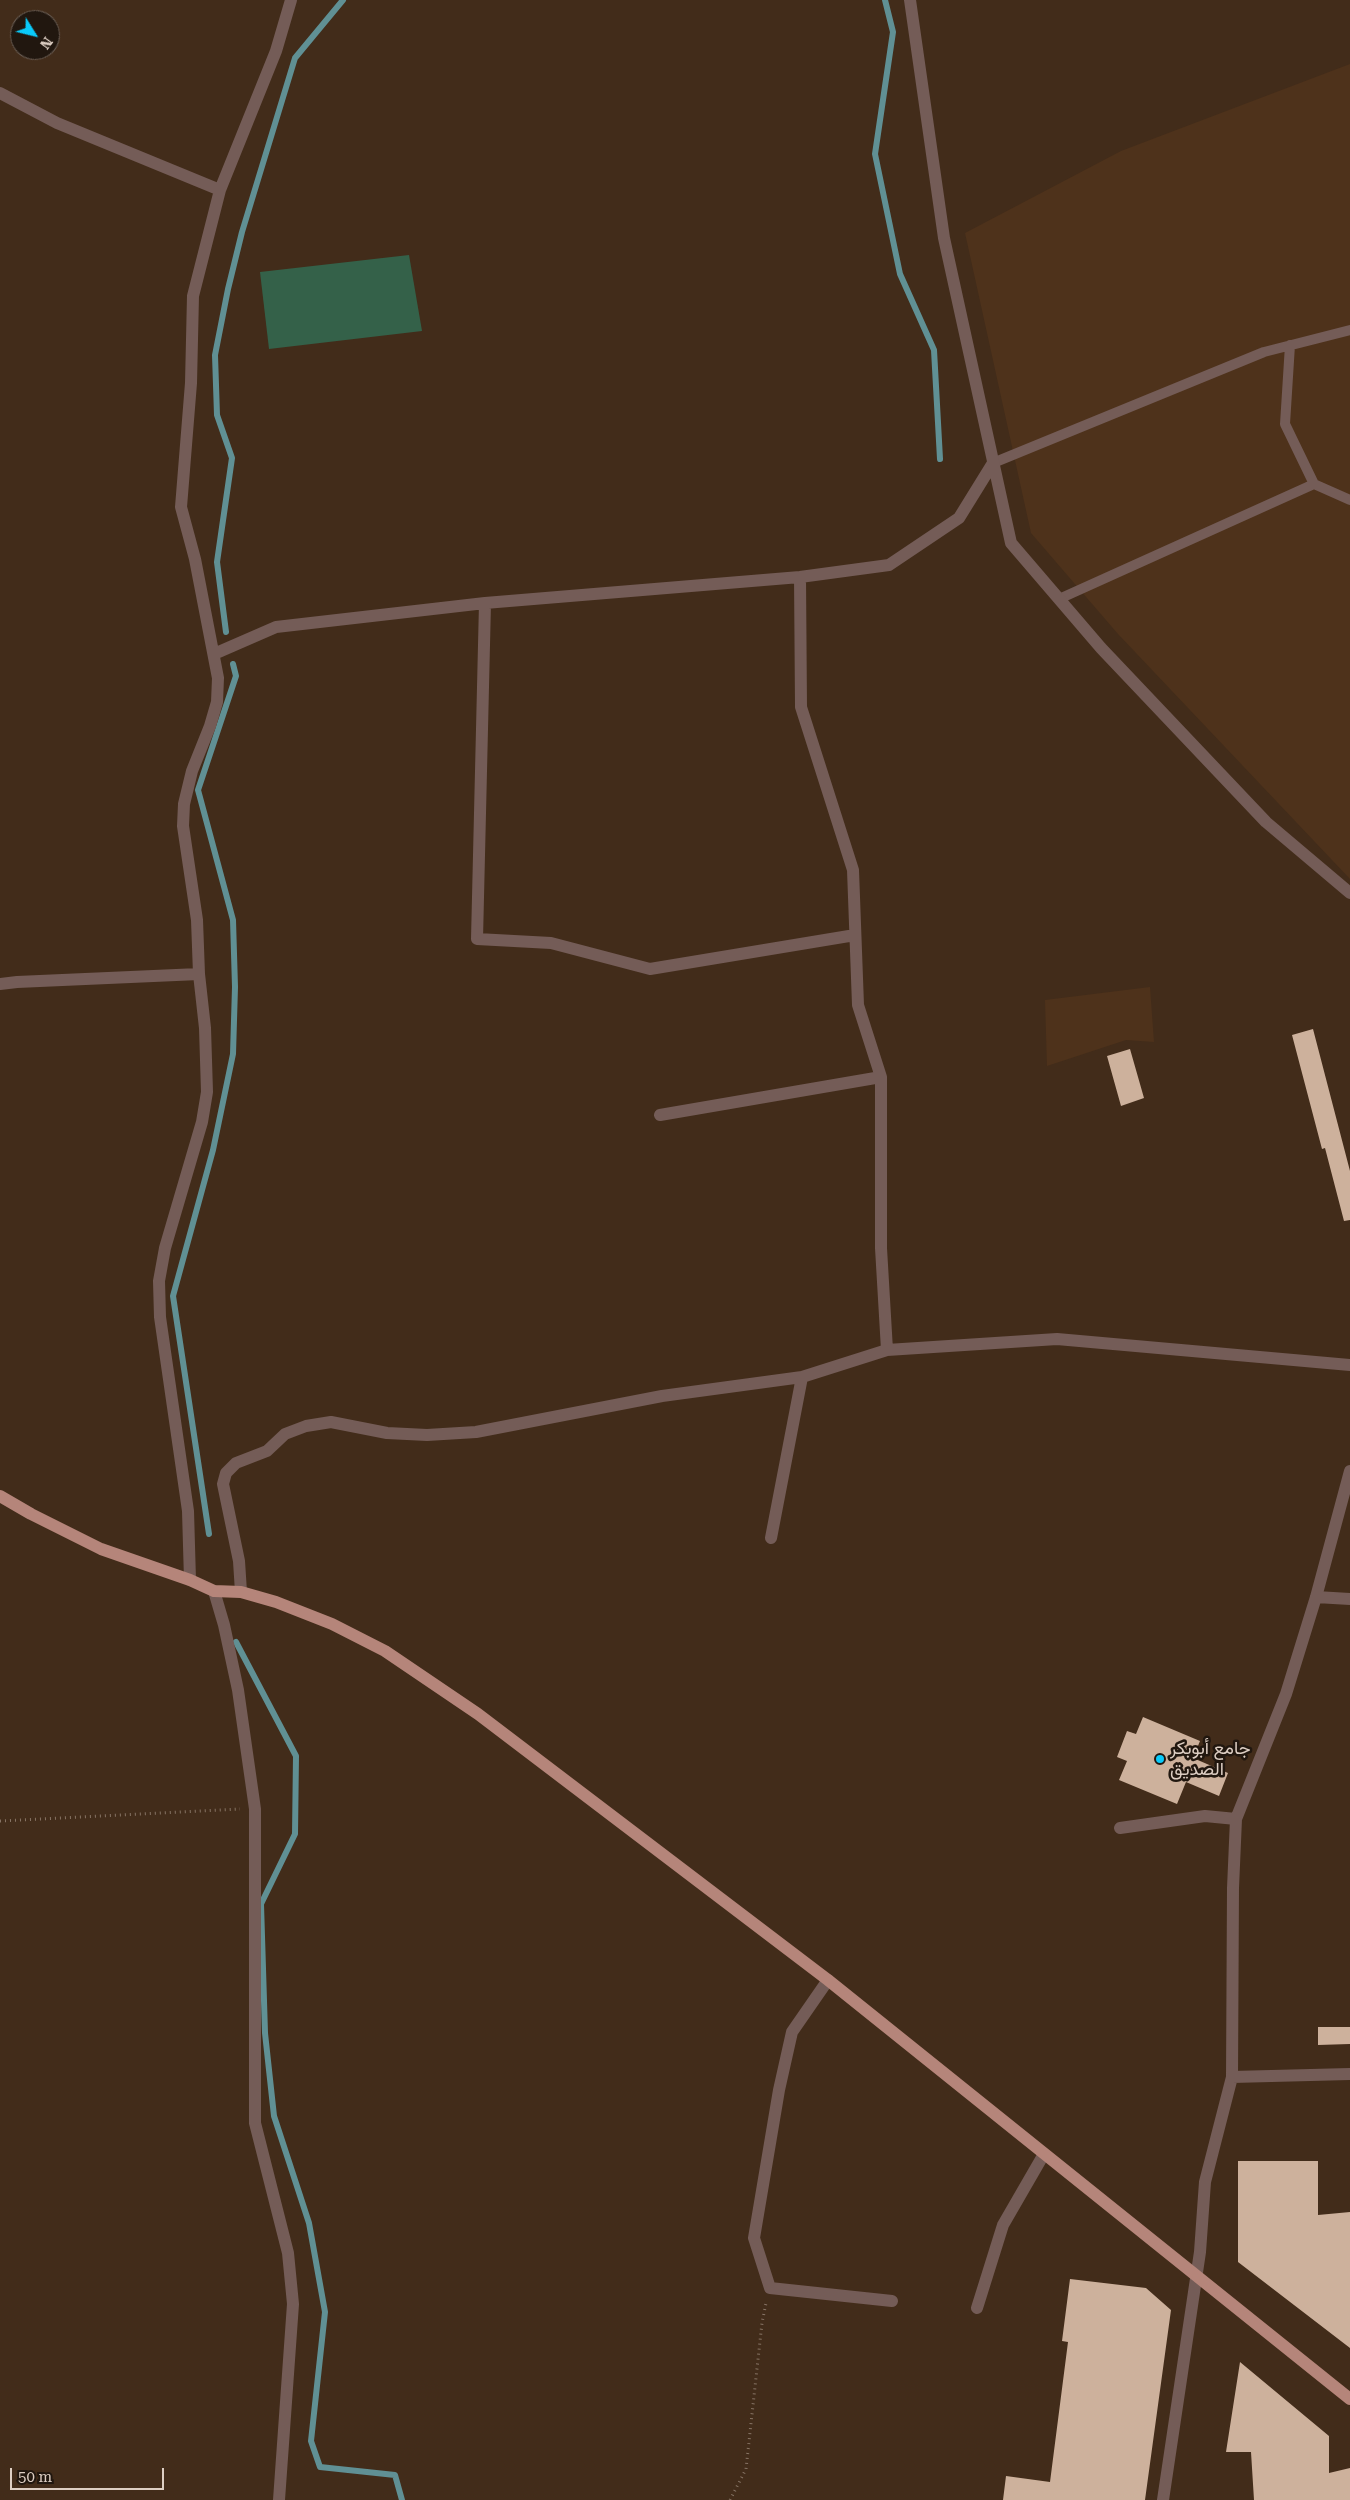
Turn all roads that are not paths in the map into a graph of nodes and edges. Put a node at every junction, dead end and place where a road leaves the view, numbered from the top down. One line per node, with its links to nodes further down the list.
1 (290, 0): 4 (street)
2 (910, 0): 7 (street)
3 (0, 93): 4 (street)
4 (220, 190): 13 (street)
5 (1350, 330): 6 (lane)
6 (1290, 345): 7 (lane); 8 (lane)
7 (994, 464): 10 (street); 11 (street)
8 (1314, 484): 9 (lane); 11 (lane)
9 (1350, 500)
10 (800, 578): 12 (street); 15 (street)
11 (1059, 599): 14 (street)
12 (485, 603): 13 (street); 15 (street)
13 (214, 654): 16 (street)
14 (1350, 893)
15 (855, 935): 18 (street)
16 (199, 974): 17 (street); 26 (street)
17 (0, 984)
18 (881, 1077): 19 (street); 20 (street)
19 (660, 1116)
20 (887, 1350): 21 (street); 22 (street)
21 (1350, 1365)
22 (802, 1377): 25 (street); 28 (street)
23 (1350, 1470): 29 (street)
24 (0, 1496): 26 (main road)
25 (772, 1538)
26 (190, 1580): 27 (main road)
27 (214, 1590): 28 (main road); 41 (street)
28 (240, 1592): 33 (main road)
29 (1316, 1597): 30 (street); 31 (street)
30 (1350, 1599)
31 (1236, 1819): 32 (street); 35 (street)
32 (1120, 1828)
33 (828, 1980): 36 (main road); 38 (street)
34 (1350, 2074): 35 (street)
35 (1232, 2077): 37 (street)
36 (1044, 2154): 37 (main road); 39 (street)
37 (1196, 2276): 40 (main road); 42 (street)
38 (892, 2301)
39 (977, 2308)
40 (1350, 2399)
41 (279, 2500)
42 (1163, 2500)

